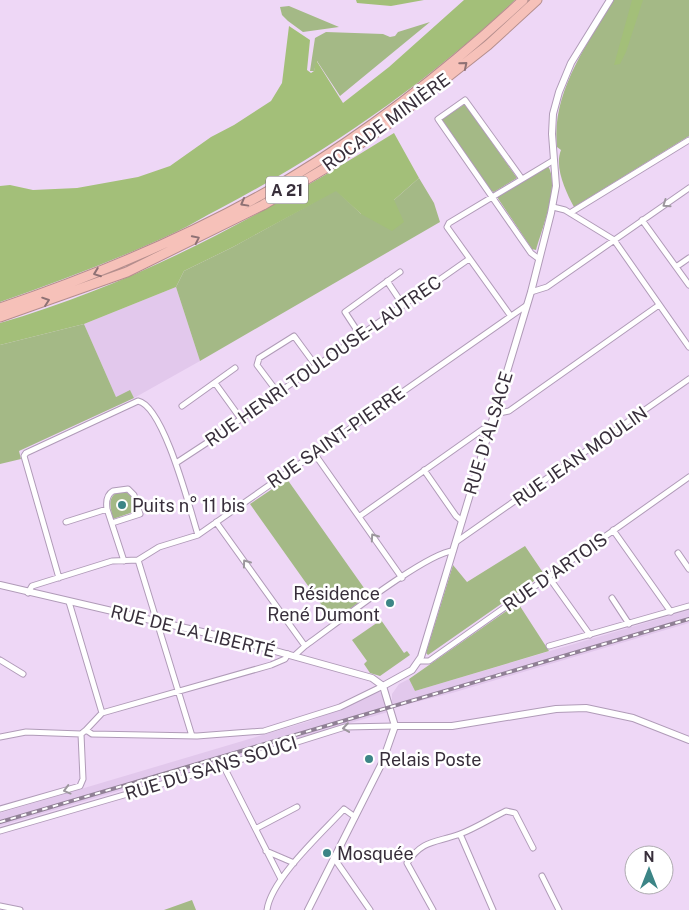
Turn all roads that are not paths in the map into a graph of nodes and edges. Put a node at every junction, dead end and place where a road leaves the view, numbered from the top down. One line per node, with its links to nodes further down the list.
1 (523, 0): 24 (highway, ROCADE MINIÈRE / A 21, one-way to 24)
2 (537, 0): 26 (highway, ROCADE MINIÈRE / A 21, one-way to 2)
3 (610, 0): 5 (street, RUE D'ALSACE)
4 (689, 140): 10 (street)
5 (554, 160): 6 (street); 9 (street, RUE D'ALSACE)
6 (522, 179): 8 (street); 8 (street)
7 (689, 188): 11 (street, one-way to 11)
8 (492, 198): 14 (street); 15 (street)
9 (553, 207): 10 (street); 15 (street, RUE D'ALSACE)
10 (570, 213): 12 (street)
11 (642, 220): 12 (street); 16 (street)
12 (614, 240): 20 (street); 23 (street)
13 (689, 258): 16 (street)
14 (469, 259): 22 (street, RUE HENRI TOULOUSE-LAUTREC); 25 (street)
15 (539, 259): 20 (street, RUE D'ALSACE)
16 (676, 267): 19 (street)
17 (400, 272): 18 (street)
18 (387, 281): 22 (street); 27 (street)
19 (689, 285)
20 (531, 292): 21 (street, RUE D'ALSACE)
21 (527, 304): 25 (street, RUE SAINT-PIERRE); 35 (street, RUE D'ALSACE)
22 (403, 305): 27 (street, RUE HENRI TOULOUSE-LAUTREC)
23 (660, 305): 28 (street); 35 (street)
24 (0, 308)
25 (510, 314): 38 (street, RUE SAINT-PIERRE)
26 (0, 317)
27 (360, 335): 29 (street, RUE HENRI TOULOUSE-LAUTREC)
28 (689, 347)
29 (316, 366): 33 (street, RUE HENRI TOULOUSE-LAUTREC); 33 (street)
30 (235, 368): 32 (street)
31 (689, 379): 49 (street, RUE JEAN MOULIN)
32 (215, 383): 34 (street); 36 (street)
33 (278, 393): 36 (street, RUE HENRI TOULOUSE-LAUTREC)
34 (182, 406)
35 (494, 414): 37 (street, RUE D'ALSACE)
36 (241, 419): 39 (street, RUE HENRI TOULOUSE-LAUTREC)
37 (490, 428): 40 (street); 47 (street, RUE D'ALSACE)
38 (314, 453): 43 (street); 45 (street, RUE SAINT-PIERRE)
39 (176, 463): 50 (street); 58 (street)
40 (424, 470): 43 (street); 47 (street)
41 (689, 477): 48 (street, RUE D'ARTOIS)
42 (107, 509): 44 (street); 46 (street); 46 (street)
43 (360, 516): 59 (street, one-way to 43)
44 (66, 522)
45 (216, 522): 50 (street, RUE SAINT-PIERRE); 69 (street, one-way to 45)
46 (112, 523): 55 (street)
47 (461, 524): 49 (street); 51 (street, RUE D'ALSACE)
48 (613, 530): 57 (street, RUE D'ARTOIS); 65 (street)
49 (472, 533): 51 (street, RUE JEAN MOULIN)
50 (198, 535): 54 (street, RUE SAINT-PIERRE)
51 (456, 542): 52 (street, RUE D'ALSACE)
52 (453, 551): 59 (street); 73 (street, RUE D'ALSACE)
53 (678, 553): 56 (street)
54 (138, 560): 55 (street, RUE SAINT-PIERRE); 66 (street)
55 (124, 561): 58 (street, RUE SAINT-PIERRE)
56 (689, 569)
57 (548, 576): 68 (street); 73 (street, RUE D'ARTOIS)
58 (59, 578): 61 (street, RUE SAINT-PIERRE)
59 (402, 578): 69 (street)
60 (0, 585): 61 (street, RUE DE LA LIBERTÉ)
61 (28, 592): 63 (street, RUE DE LA LIBERTÉ)
62 (612, 598): 67 (street)
63 (69, 602): 66 (street, RUE DE LA LIBERTÉ); 77 (street)
64 (689, 606): 65 (street)
65 (671, 612): 67 (street)
66 (158, 622): 71 (street, RUE DE LA LIBERTÉ); 76 (street)
67 (629, 624): 68 (street)
68 (590, 635): 70 (street)
69 (305, 646): 71 (street)
70 (549, 646)
71 (291, 655): 75 (street, RUE DE LA LIBERTÉ); 76 (street)
72 (0, 660): 74 (street)
73 (419, 661): 75 (street)
74 (23, 674)
75 (383, 686): 78 (street); 81 (street)
76 (179, 691): 77 (street); 81 (street)
77 (102, 713): 79 (street)
78 (395, 726): 83 (street); 84 (street, RUE DU SANS SOUCI, one-way to 84); 87 (street)
79 (86, 730): 80 (street); 81 (street)
80 (81, 734): 82 (street); 86 (street, one-way to 86)
81 (192, 736)
82 (0, 737)
83 (689, 740)
84 (222, 765): 88 (street); 89 (street, RUE DU SANS SOUCI)
85 (297, 807): 88 (street)
86 (0, 809)
87 (355, 817): 93 (street); 94 (street)
88 (256, 828): 92 (street)
89 (0, 831)
90 (460, 834): 91 (street); 102 (street); 103 (street)
91 (533, 848)
92 (266, 851): 94 (street); 96 (street)
93 (334, 858): 100 (street); 101 (street)
94 (294, 863): 96 (street)
95 (542, 876): 104 (street)
96 (281, 879): 99 (street)
97 (0, 906): 98 (street)
98 (20, 910)
99 (267, 910)
100 (308, 910)
101 (370, 910)
102 (433, 910)
103 (493, 910)
104 (559, 910)

